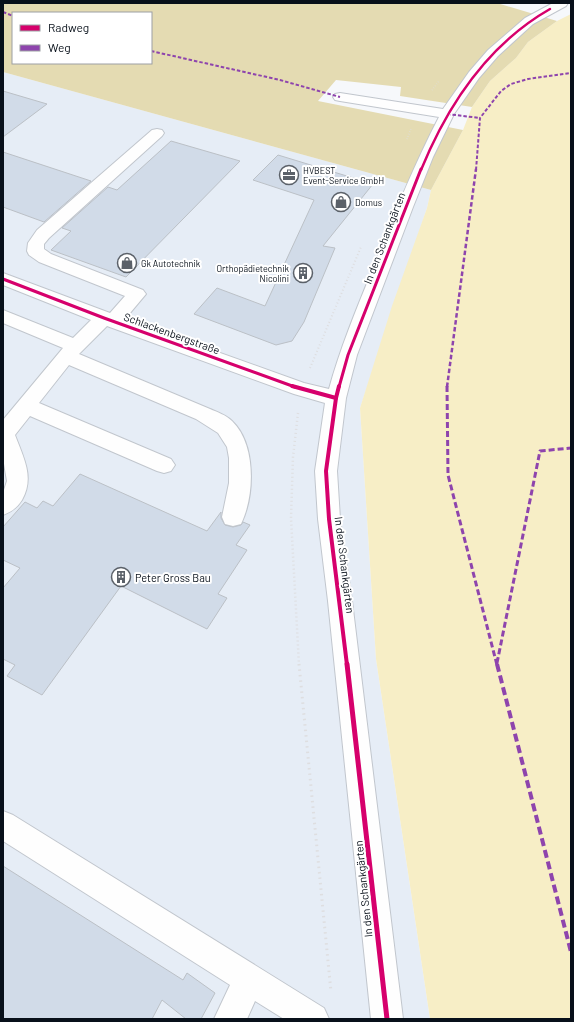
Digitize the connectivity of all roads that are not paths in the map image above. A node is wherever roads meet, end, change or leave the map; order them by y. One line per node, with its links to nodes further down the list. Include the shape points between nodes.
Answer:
1 (549, 5): 3 (street, In den Schankgärten, via 493,53)
2 (340, 98): 3 (street)
3 (447, 114): 9 (street, In den Schankgärten, via 405,206 348,355)
4 (157, 133): 7 (street, via 36,243 35,251 45,258 137,294)
5 (3, 279): 7 (street, Schlackenbergstraße)
6 (3, 316): 8 (street)
7 (108, 320): 8 (street); 9 (street, Schlackenbergstraße, via 301,389)
8 (71, 351): 10 (street); 14 (street, via 203,414 226,428 234,439 239,453 240,488)
9 (336, 398): 19 (street, In den Schankgärten, via 326,471 329,518)
10 (26, 406): 11 (street); 12 (street)
11 (3, 434): 13 (street, via 17,470 18,481 18,491 11,501)
12 (164, 465)
13 (3, 506)
14 (233, 517)
15 (3, 825): 16 (street)
16 (249, 979): 17 (street); 18 (street)
17 (230, 1019)
18 (313, 1019)
19 (387, 1019)

